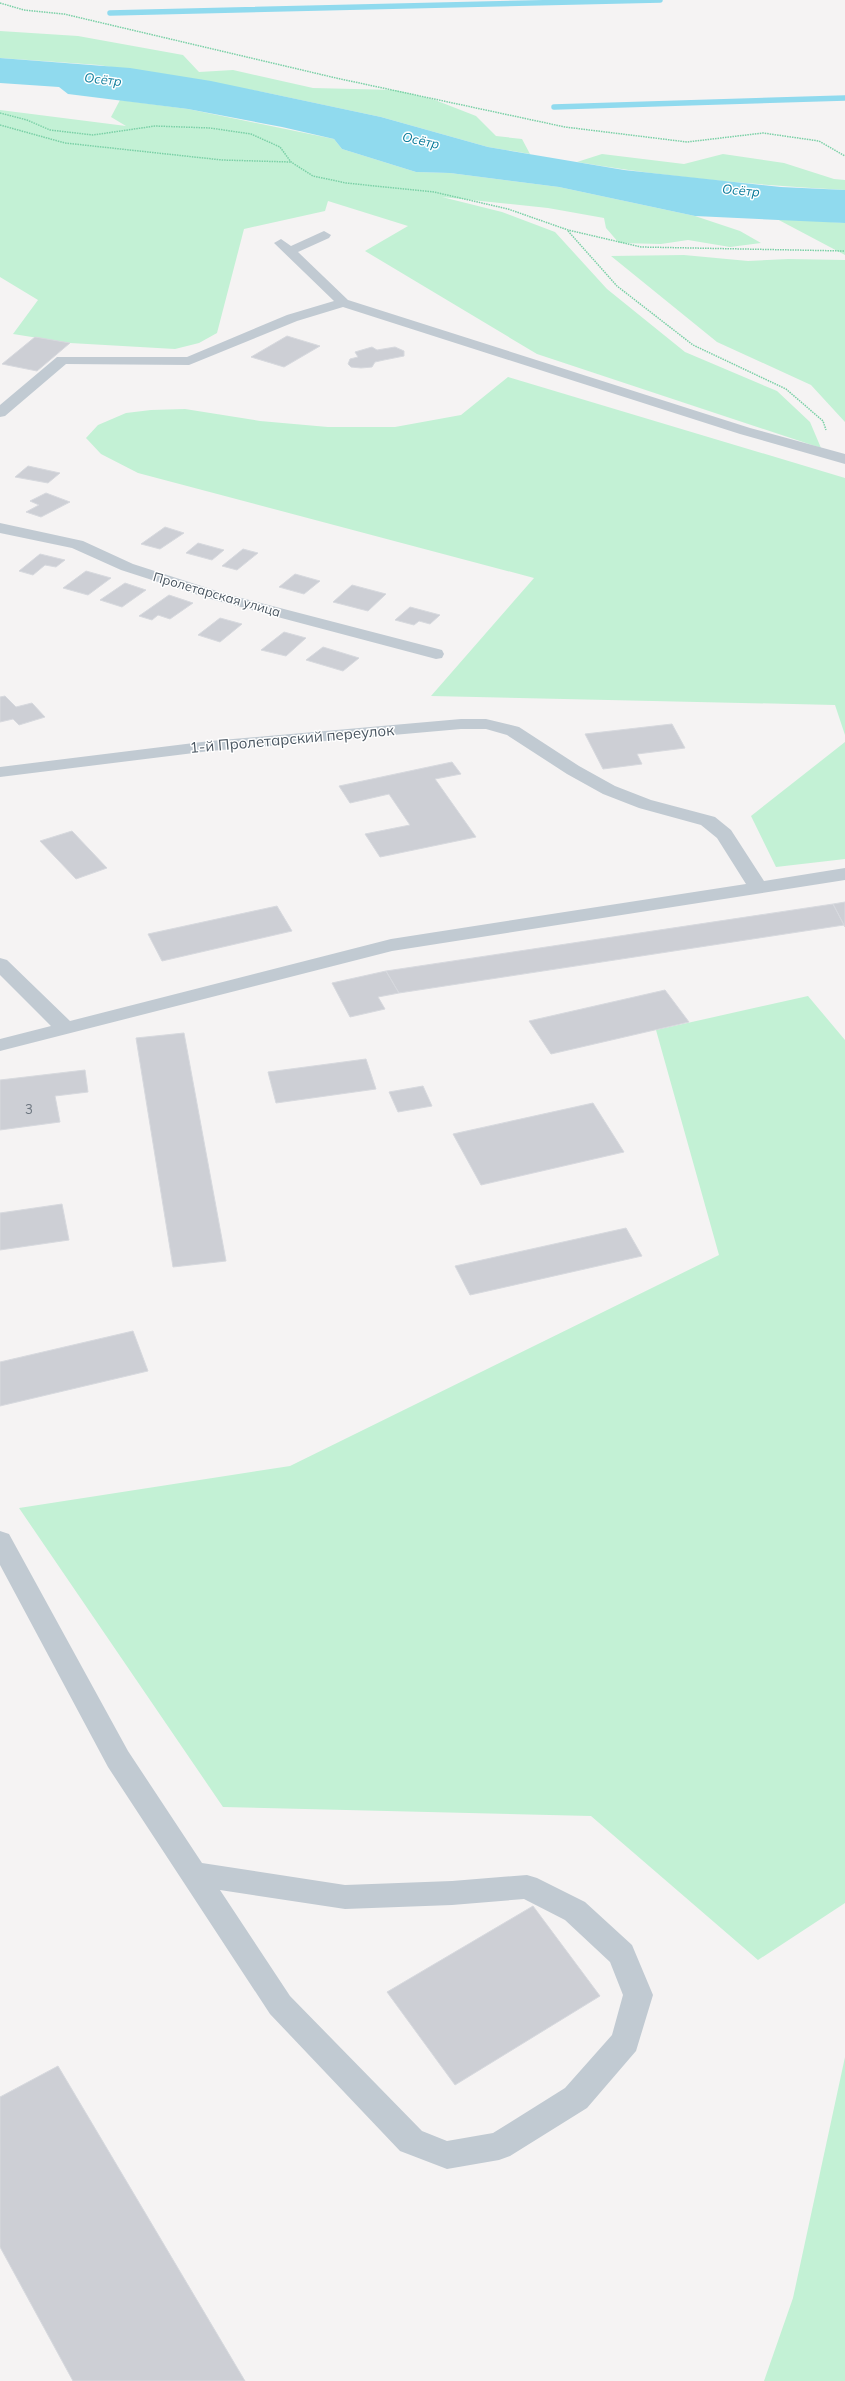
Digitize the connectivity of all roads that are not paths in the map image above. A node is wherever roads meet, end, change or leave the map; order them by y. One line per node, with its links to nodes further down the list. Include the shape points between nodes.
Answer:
1 (324, 235): 2 (street, via 285,248)
2 (343, 303): 3 (street, via 292,318 189,361 62,360); 4 (street)
3 (1, 411)
4 (841, 458)
5 (0, 528): 6 (street, Пролетарская улица, via 77,544 127,567 220,597)
6 (436, 654)
7 (0, 772): 9 (street, 1-й Пролетарский переулок, via 210,746 486,724 513,731 573,770 610,790 645,804 708,821 724,834)
8 (845, 874): 9 (street)
9 (758, 887): 11 (street, via 391,945)
10 (0, 964): 11 (street)
11 (66, 1029): 12 (street)
12 (0, 1045)
13 (0, 1541): 14 (street, via 118,1760)
14 (194, 1874): 14 (street, via 345,1897 527,1887 575,1911 622,1954 638,1995 625,2042 576,2098 499,2146 447,2155 418,2144 411,2141 280,2005)

